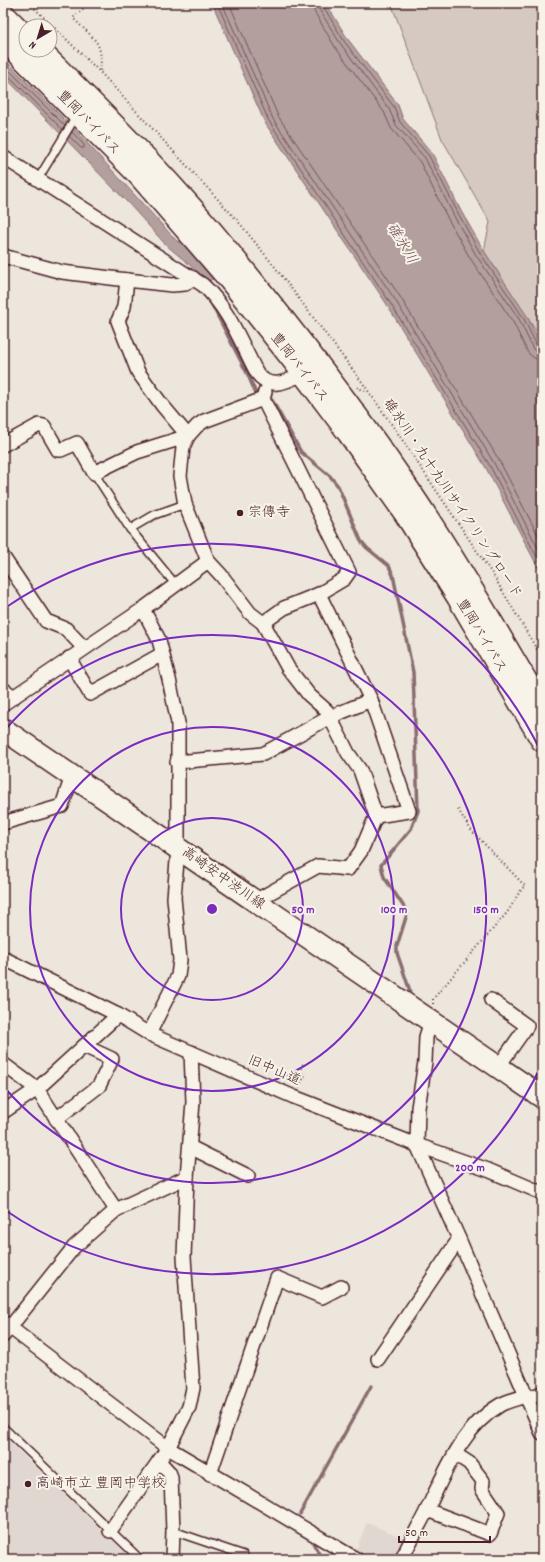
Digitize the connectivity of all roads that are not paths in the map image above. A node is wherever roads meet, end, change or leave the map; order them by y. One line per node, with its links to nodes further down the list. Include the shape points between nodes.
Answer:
1 (3, 14): 2 (highway)
2 (18, 29)
3 (3, 38): 5 (highway, 豊岡バイパス)
4 (47, 58): 11 (highway, 豊岡バイパス, via 180,195 247,274)
5 (76, 119): 7 (lane); 11 (highway, 豊岡バイパス, via 139,175 230,280)
6 (3, 157): 7 (street)
7 (38, 179): 9 (street)
8 (3, 256): 10 (street, via 62,272)
9 (193, 278): 10 (street, via 185,284 172,285); 12 (street, via 215,296 233,325 257,374)
10 (127, 280): 14 (street, via 124,307 118,321 138,372)
11 (319, 370): 12 (street, via 280,384); 32 (highway, 豊岡バイパス, via 372,437 416,501); 35 (highway, 豊岡バイパス, via 348,432 405,513 458,597)
12 (268, 382): 13 (street)
13 (263, 400): 14 (street, via 204,421); 22 (street, via 350,572 344,579)
14 (188, 436): 16 (street, via 137,452); 17 (street, via 183,447 180,476)
15 (3, 445): 16 (street, via 39,425 44,426 58,450 77,443)
16 (94, 473): 18 (lane)
17 (185, 504): 18 (lane, via 154,515); 20 (street)
18 (130, 529): 21 (lane)
19 (3, 557): 25 (street, via 46,621 66,629)
20 (208, 561): 21 (street); 24 (street, via 250,613)
21 (176, 585): 23 (street)
22 (319, 594): 24 (street, via 284,608); 30 (street)
23 (143, 609): 25 (street); 26 (street, via 159,640)
24 (263, 623): 33 (street, via 288,668)
25 (84, 648): 27 (street)
26 (162, 654): 27 (street, via 90,694); 36 (street, via 170,679 178,723)
27 (69, 658): 29 (street)
28 (3, 689): 29 (street)
29 (14, 697): 31 (street)
30 (371, 700): 33 (street); 38 (street, via 409,811)
31 (3, 704)
32 (542, 708)
33 (330, 717): 36 (street, via 263,754); 38 (street, via 348,753 360,770)
34 (3, 729): 37 (main road, 高崎安中渋川線)
35 (542, 740)
36 (177, 762): 40 (street)
37 (72, 776): 39 (street, via 62,806); 40 (main road, 高崎安中渋川線)
38 (376, 816): 41 (street, via 361,851 348,869 318,866)
39 (3, 823)
40 (178, 848): 41 (main road, 高崎安中渋川線); 46 (street, via 174,898 180,960 178,976)
41 (255, 901): 45 (main road, 高崎安中渋川線)
42 (3, 958): 44 (street, 旧中山道)
43 (491, 1000): 50 (street, via 527,1026)
44 (118, 1016): 46 (street, 旧中山道); 47 (street)
45 (431, 1021): 50 (main road, 高崎安中渋川線); 55 (street, via 426,1037 418,1108)
46 (149, 1034): 48 (street, 旧中山道)
47 (84, 1046): 51 (street); 54 (street, via 112,1059 99,1086)
48 (191, 1052): 55 (street, 旧中山道, via 294,1097); 56 (street, via 194,1102)
49 (3, 1064): 51 (street)
50 (498, 1067): 52 (main road, 高崎安中渋川線)
51 (37, 1089): 53 (street); 54 (street)
52 (542, 1097)
53 (3, 1112)
54 (56, 1119): 60 (street)
55 (417, 1145): 59 (street, 旧中山道, via 488,1170); 61 (street)
56 (190, 1147): 57 (street); 58 (street)
57 (248, 1176)
58 (187, 1177): 60 (street); 69 (street, via 184,1256 193,1388 189,1407)
59 (542, 1193)
60 (116, 1210): 63 (street, via 74,1248)
61 (459, 1239): 64 (street); 66 (street)
62 (341, 1287): 72 (street, via 322,1297 277,1278)
63 (5, 1328): 69 (street)
64 (378, 1359)
65 (542, 1394): 66 (street)
66 (526, 1397): 68 (street); 70 (street, via 500,1405 485,1416 466,1436)
67 (3, 1427): 74 (lane)
68 (542, 1433)
69 (168, 1448): 71 (street); 72 (street)
70 (455, 1454): 73 (street, via 445,1469); 73 (street, via 469,1462 483,1481 482,1489 498,1513 490,1534)
71 (159, 1461): 74 (street); 75 (street, via 171,1477)
72 (210, 1474): 79 (street)
73 (427, 1510): 80 (street)
74 (110, 1531): 77 (lane)
75 (173, 1531): 76 (lane); 78 (street)
76 (244, 1555)
77 (140, 1559)
78 (172, 1559)
79 (356, 1559)
80 (402, 1559)

